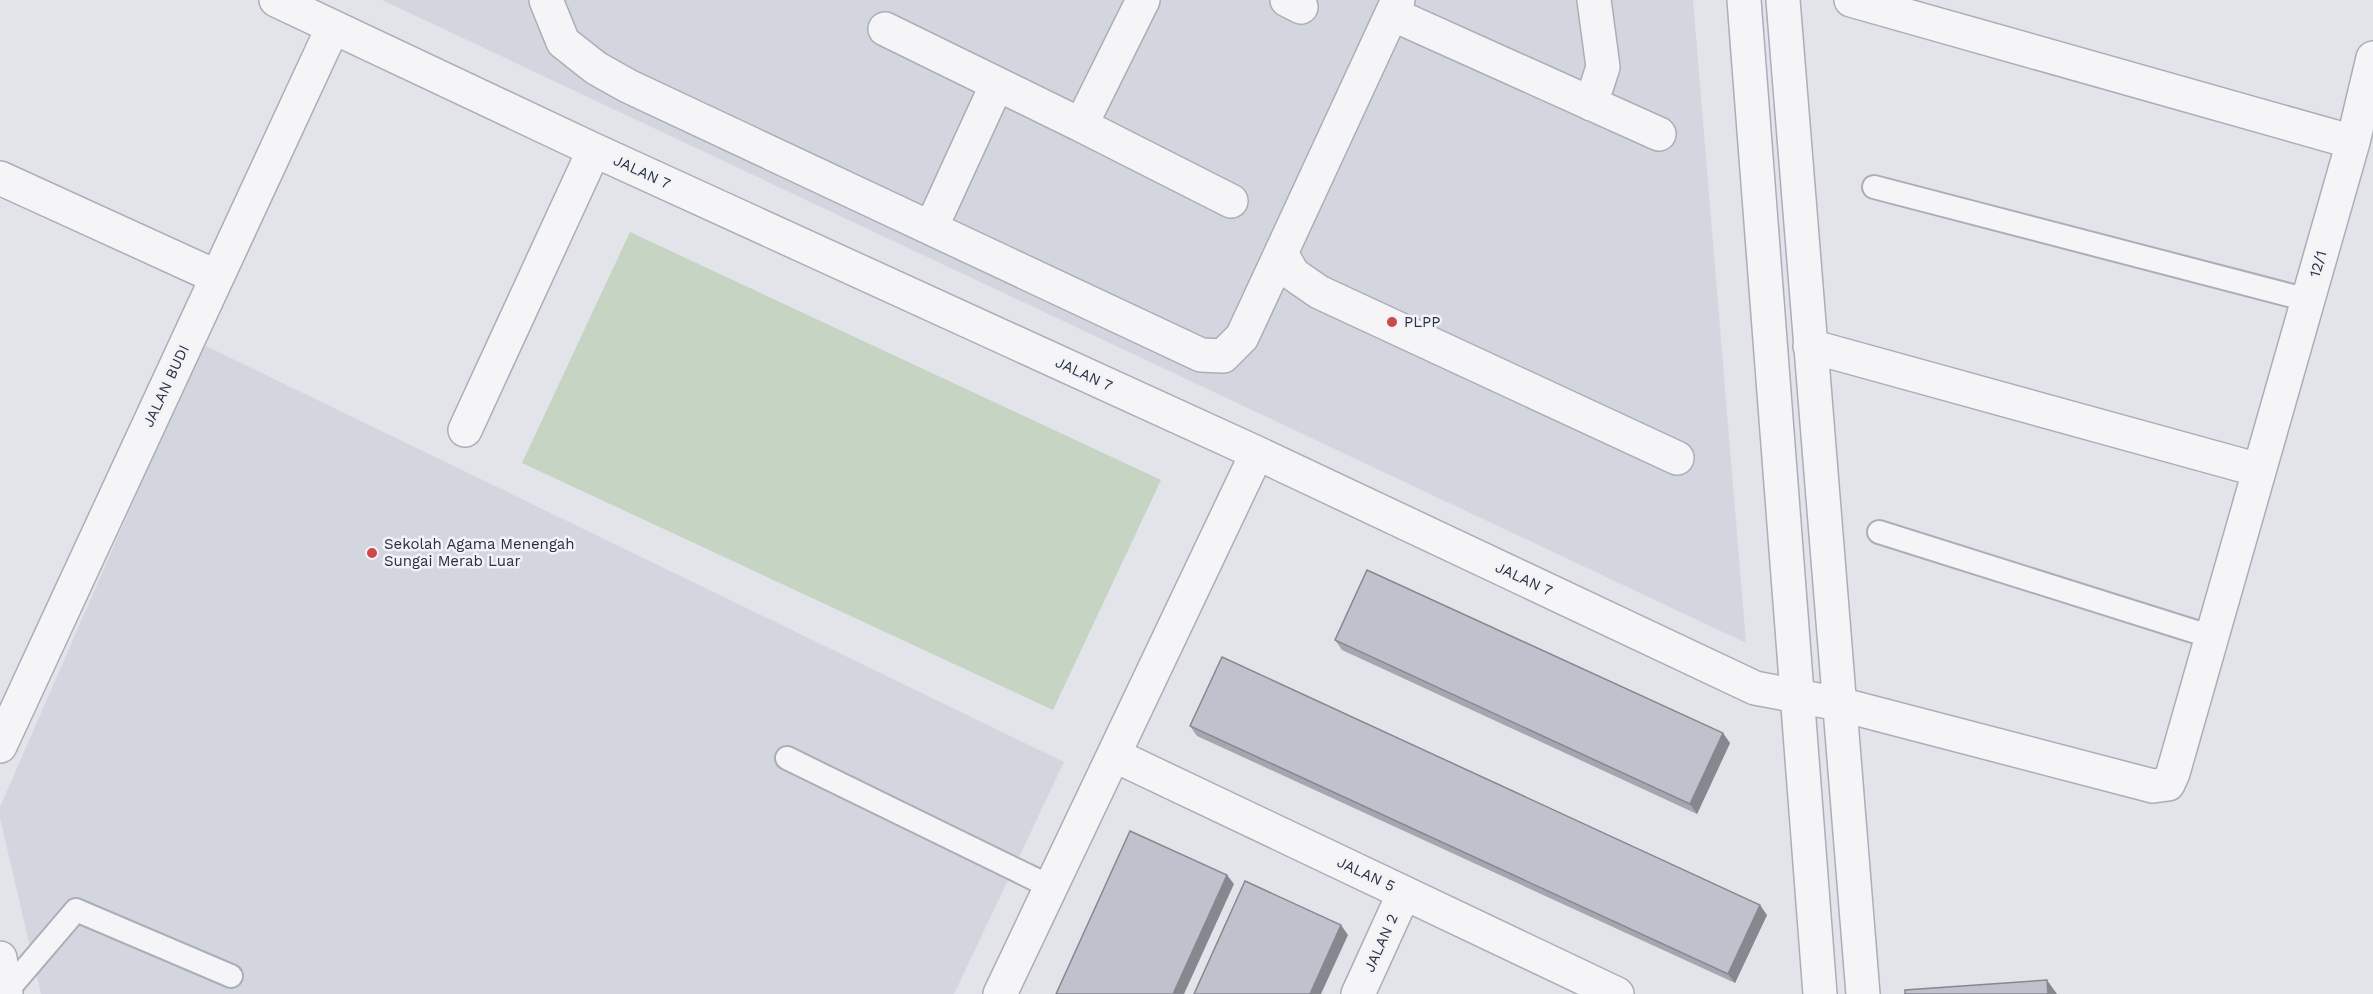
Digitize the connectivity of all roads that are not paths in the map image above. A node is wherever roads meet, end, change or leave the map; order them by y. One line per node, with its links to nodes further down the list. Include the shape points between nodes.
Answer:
1 (276, 0): 9 (street, JALAN 7)
2 (546, 0): 21 (street, via 563,42 596,68)
3 (1143, 0): 14 (street)
4 (1594, 0): 13 (street, via 1603,67)
5 (1744, 0): 32 (street)
6 (1783, 0): 25 (street)
7 (1851, 0): 16 (street)
8 (1395, 7): 13 (street); 22 (street)
9 (333, 27): 17 (street, JALAN 7); 23 (street, JALAN BUDI)
10 (885, 28): 12 (street)
11 (2373, 58): 16 (street, 12/1)
12 (997, 84): 14 (street); 21 (street)
13 (1591, 104): 15 (street)
14 (1081, 125): 20 (street)
15 (1659, 134)
16 (2353, 142): 24 (street, 12/1)
17 (594, 150): 26 (street); 27 (street, JALAN 7)
18 (0, 178): 23 (street)
19 (1874, 187): 24 (lane)
20 (1231, 201)
21 (931, 228): 22 (street, via 1201,355 1223,356 1242,337)
22 (1281, 253): 28 (street, via 1293,274 1319,292)
23 (217, 277): 34 (street, JALAN BUDI)
24 (2308, 300): 29 (street, 12/1)
25 (1810, 346): 29 (street); 33 (street)
26 (465, 430)
27 (1257, 453): 32 (street, JALAN 7, via 1755,688); 35 (street)
28 (1677, 458)
29 (2259, 470): 31 (street, 12/1)
30 (1879, 532): 31 (lane)
31 (2212, 637): 33 (street, JALAN 7, via 2168,784 2153,786)
32 (1796, 697): 33 (street, JALAN 7); 45 (street)
33 (1839, 704): 46 (street)
34 (0, 746)
35 (1114, 755): 37 (street); 38 (street, JALAN 5)
36 (788, 758): 37 (lane)
37 (1051, 887): 42 (street)
38 (1404, 893): 43 (street, JALAN 2); 44 (street, JALAN 5)
39 (0, 958): 41 (street)
40 (231, 976): 41 (lane, via 76,910)
41 (6, 993)
42 (1000, 994)
43 (1359, 994)
44 (1617, 994)
45 (1820, 994)
46 (1863, 994)

